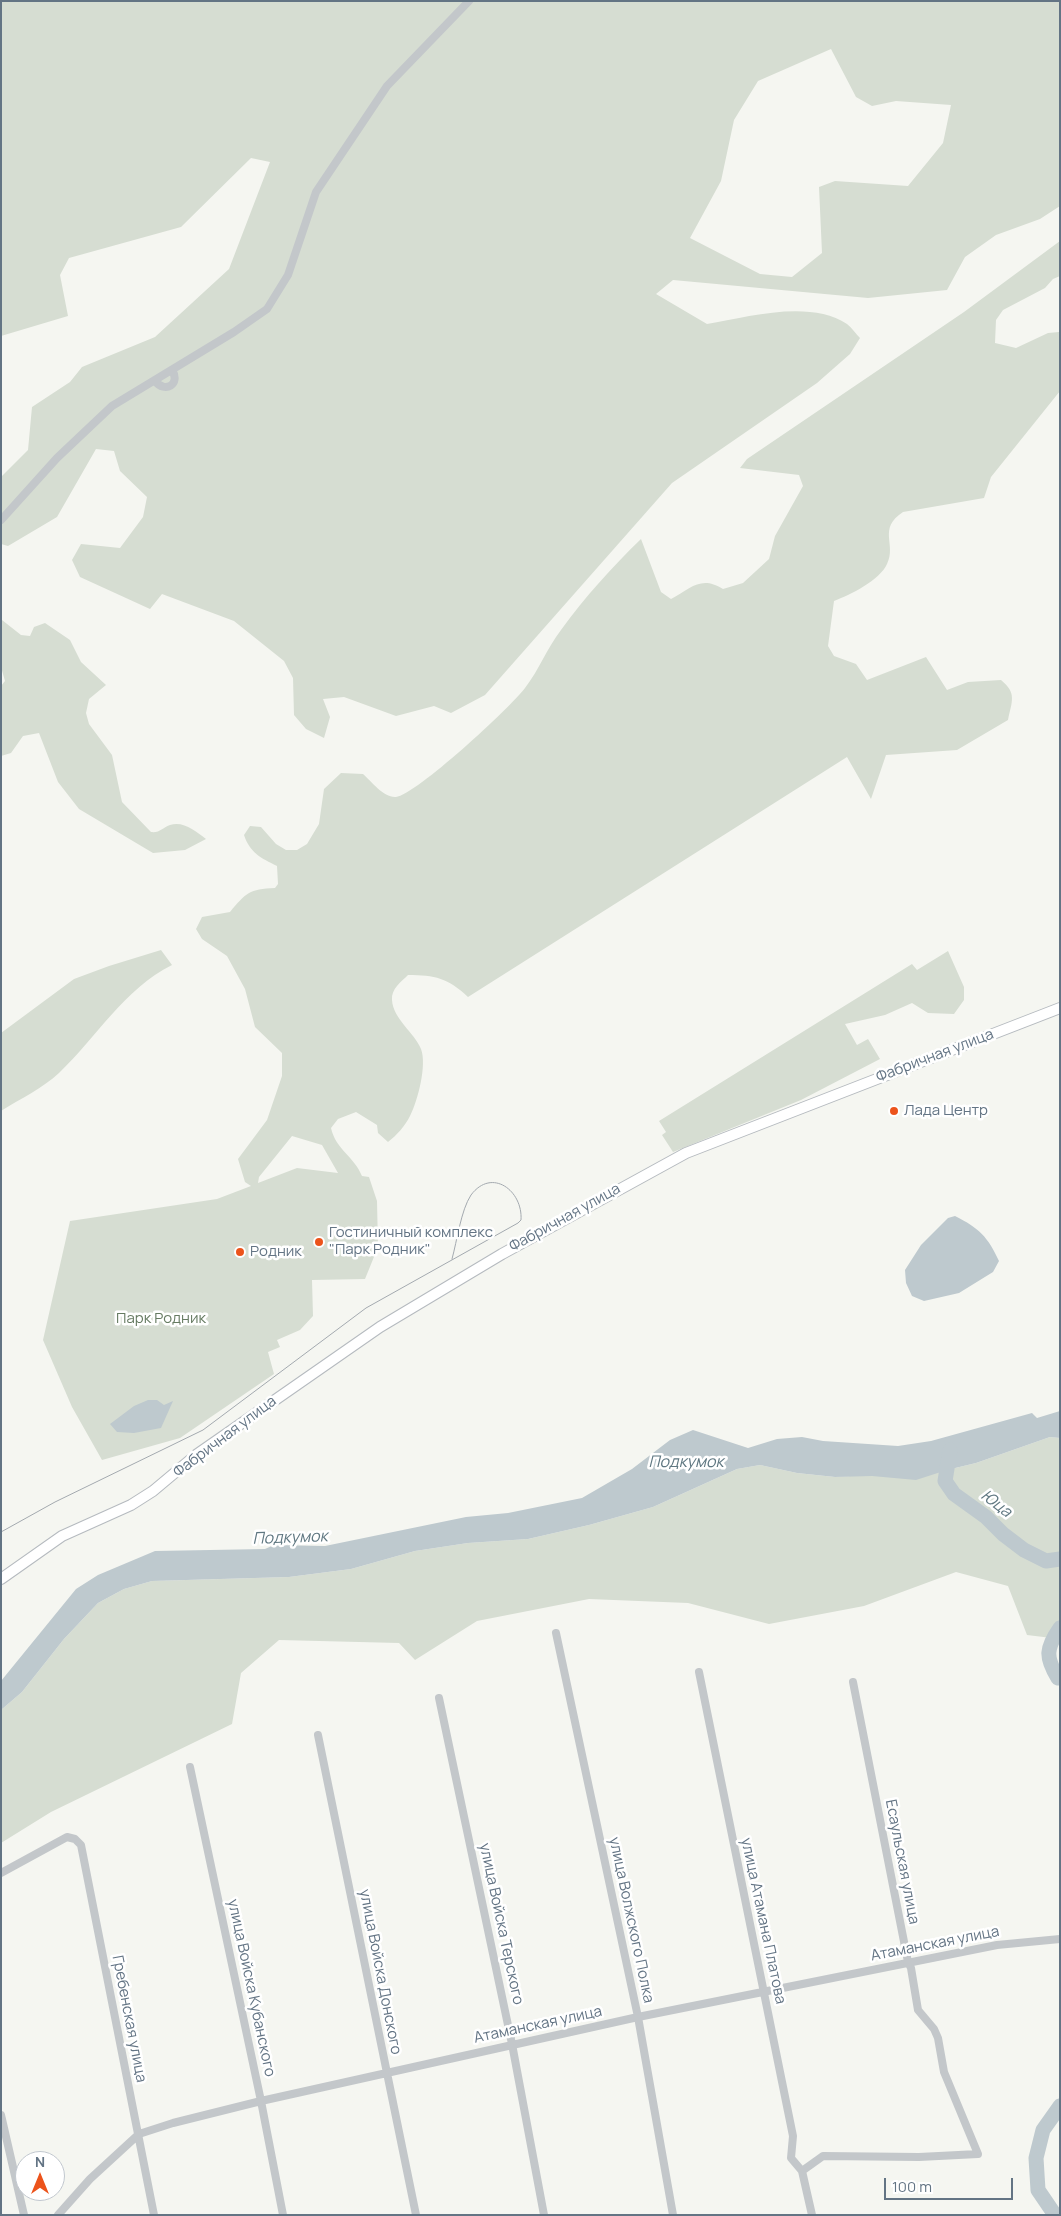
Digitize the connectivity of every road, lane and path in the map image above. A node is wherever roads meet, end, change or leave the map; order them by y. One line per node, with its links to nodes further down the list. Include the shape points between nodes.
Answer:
1 (469, 1): 2 (street, via 387,86 316,192 288,275 267,309)
2 (172, 370): 3 (street); 3 (street, via 176,375 171,386 165,388)
3 (155, 382): 4 (street, via 121,400 96,419)
4 (1, 520)
5 (1060, 1008): 6 (main road, Фабричная улица, via 686,1153 644,1175 380,1327 204,1449 153,1491 131,1505 62,1536)
6 (1, 1579)
7 (556, 1633): 17 (street, улица Волжского Полка)
8 (699, 1672): 16 (street, улица Атамана Платова)
9 (853, 1682): 15 (street, Есаульская улица)
10 (439, 1698): 18 (street, улица Войска Терского)
11 (318, 1736): 19 (street, улица Войска Донского)
12 (190, 1767): 20 (street, улица Войска Кубанского)
13 (1, 1873): 22 (street, Гребенская улица, via 67,1837 75,1839 81,1846)
14 (1060, 1938): 15 (street, Атаманская улица, via 997,1945)
15 (908, 1962): 16 (street, Атаманская улица); 23 (street, Есаульская улица, via 918,2010 938,2038 944,2072 978,2154 918,2158 823,2156)
16 (764, 1992): 17 (street, Атаманская улица); 23 (street, улица Атамана Платова, via 793,2136 791,2158)
17 (638, 2017): 18 (street, Атаманская улица); 30 (street, улица Волжского Полка)
18 (512, 2044): 19 (street, Атаманская улица); 29 (street, улица Войска Терского)
19 (387, 2072): 20 (street, Атаманская улица); 28 (street, улица Войска Донского)
20 (261, 2101): 22 (street, Атаманская улица); 27 (street, улица Войска Кубанского)
21 (1, 2115): 24 (street)
22 (138, 2134): 25 (street, Атаманская улица, via 90,2179); 26 (street, Гребенская улица)
23 (802, 2171): 31 (street, улица Атамана Платова)
24 (24, 2215)
25 (58, 2215)
26 (154, 2215)
27 (283, 2215)
28 (416, 2215)
29 (544, 2215)
30 (674, 2215)
31 (812, 2215)

